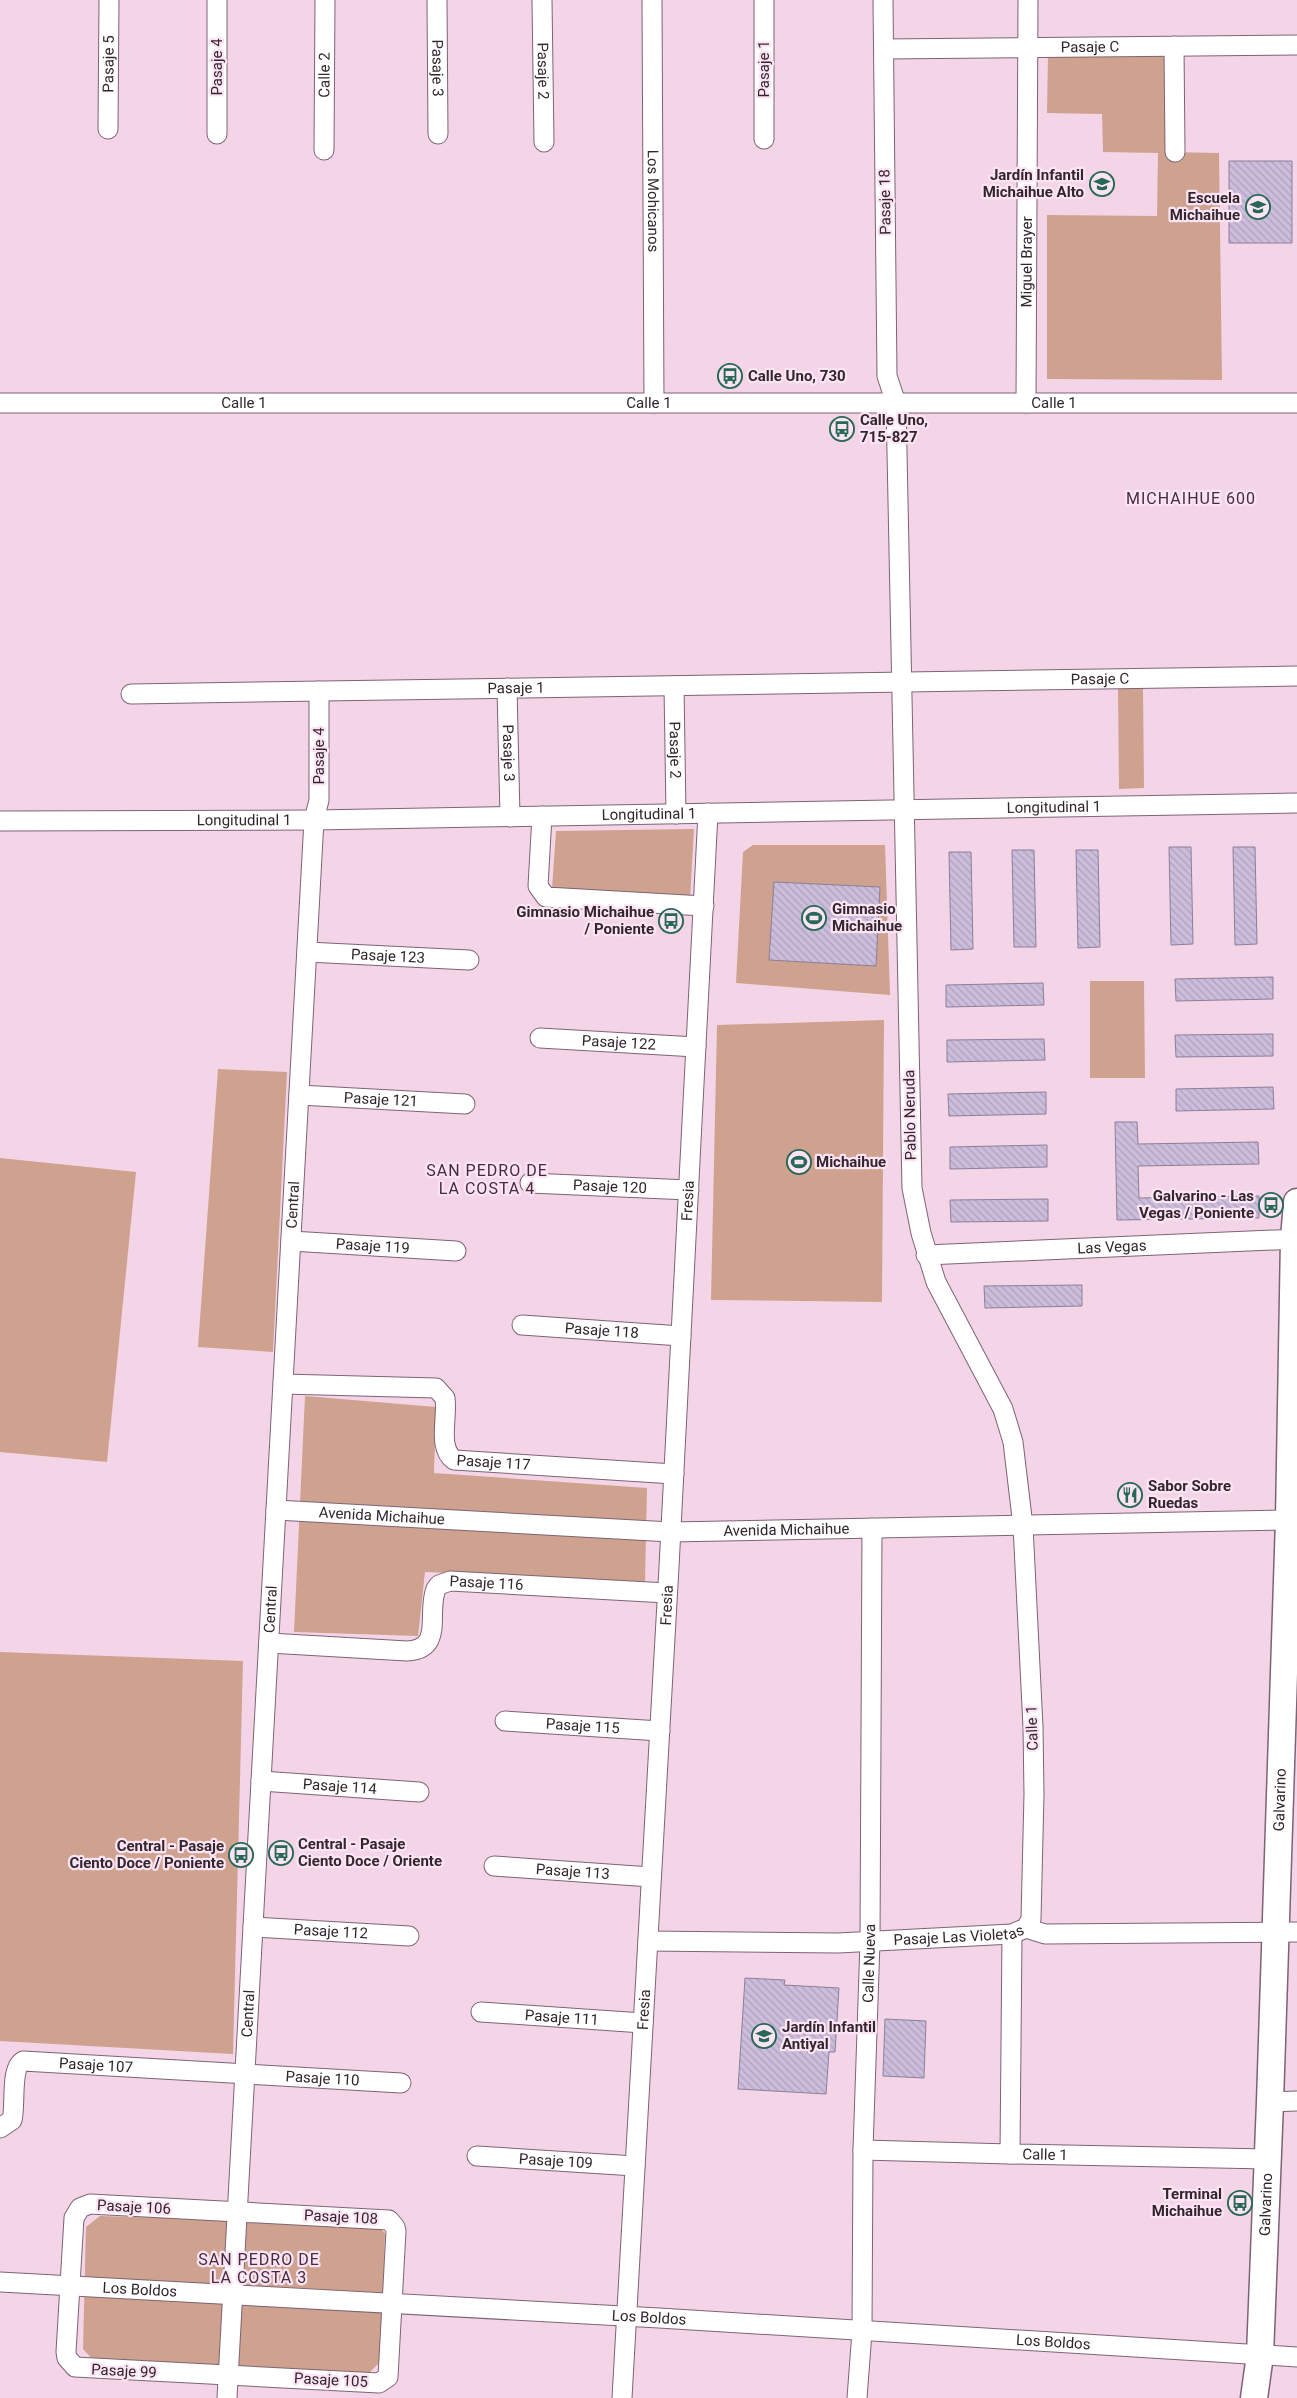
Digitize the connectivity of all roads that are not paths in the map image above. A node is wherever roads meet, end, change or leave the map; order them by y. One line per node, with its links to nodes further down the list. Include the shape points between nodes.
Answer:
1 (109, 0): 14 (street, Pasaje 5)
2 (217, 0): 15 (street, Pasaje 4)
3 (325, 0): 19 (street, Calle 2)
4 (437, 0): 16 (street, Pasaje 3)
5 (542, 0): 18 (street, Pasaje 2)
6 (652, 0): 22 (street, Los Mohicanos)
7 (764, 0): 17 (street, Pasaje 1)
8 (883, 0): 13 (street, Pasaje 18)
9 (1028, 0): 12 (street, Miguel Brayer)
10 (1297, 45): 11 (street, Pasaje C)
11 (1174, 46): 12 (street, Pasaje C); 20 (street)
12 (1028, 48): 13 (street, Pasaje C); 24 (street, Miguel Brayer)
13 (884, 49): 23 (street, Pasaje 18, via 887,376)
14 (108, 129)
15 (217, 134)
16 (438, 134)
17 (764, 139)
18 (544, 142)
19 (324, 150)
20 (1174, 152)
21 (0, 403): 22 (street, Calle 1)
22 (654, 403): 23 (street, Calle 1)
23 (896, 403): 24 (street, Calle 1); 27 (street, Pasaje 18)
24 (1026, 403): 25 (street, Calle 1)
25 (1297, 403)
26 (1297, 676): 27 (street, Pasaje C)
27 (902, 682): 28 (street, Pasaje 1); 33 (street, Pablo Neruda)
28 (674, 686): 29 (street, Pasaje 1); 35 (street, Pasaje 2)
29 (507, 688): 30 (street, Pasaje 1); 37 (street, Pasaje 3)
30 (319, 691): 31 (street, Pasaje 1); 38 (street, Pasaje 4, via 319,800)
31 (131, 694)
32 (1297, 802): 33 (street, Longitudinal 1)
33 (904, 810): 34 (street, Longitudinal 1); 53 (street, Pablo Neruda, via 912,1188)
34 (708, 813): 35 (street, Longitudinal 1); 40 (street, Fresia)
35 (676, 814): 36 (street, Longitudinal 1)
36 (542, 816): 37 (street, Longitudinal 1); 40 (street, via 538,886 546,897)
37 (510, 817): 38 (street, Longitudinal 1)
38 (314, 820): 39 (street, Longitudinal 1); 41 (street, Central)
39 (0, 821)
40 (704, 906): 44 (street, Fresia)
41 (307, 952): 42 (street, Pasaje 123); 45 (street, Central)
42 (469, 960)
43 (540, 1038): 44 (street, Pasaje 122)
44 (696, 1047): 48 (street, Fresia)
45 (299, 1095): 46 (street, Pasaje 121); 51 (street, Central)
46 (465, 1104)
47 (530, 1183): 48 (street, Pasaje 120)
48 (689, 1190): 55 (street, Fresia)
49 (1297, 1202): 50 (street, Galvarino)
50 (1295, 1239): 53 (street, Las Vegas); 57 (street, Galvarino)
51 (291, 1241): 52 (street, Pasaje 119); 56 (street, Central)
52 (456, 1251)
53 (926, 1255): 61 (street, Pablo Neruda, via 948,1308 1009,1424)
54 (522, 1325): 55 (street, Pasaje 118)
55 (681, 1336): 58 (street, Fresia)
56 (283, 1384): 58 (street, Pasaje 117, via 436,1388 445,1398 445,1448 454,1460); 59 (street, Central)
57 (1294, 1429): 60 (street, Galvarino)
58 (674, 1474): 63 (street, Fresia)
59 (276, 1510): 63 (street, Avenida Michaihue); 65 (street, Central)
60 (1293, 1520): 61 (street, Avenida Michaihue); 68 (street, Galvarino)
61 (1023, 1526): 62 (street, Avenida Michaihue); 74 (street, Calle 1, via 1034,1794 1032,1914)
62 (872, 1528): 63 (street, Avenida Michaihue); 78 (street, Calle Nueva)
63 (671, 1532): 64 (street, Fresia)
64 (668, 1593): 65 (street, Pasaje 116, via 450,1581 436,1589 432,1633 430,1640 420,1649 407,1651); 67 (street, Fresia)
65 (269, 1643): 69 (street, Central)
66 (505, 1720): 67 (street, Pasaje 115)
67 (660, 1731): 72 (street, Fresia)
68 (1289, 1749): 75 (street, Galvarino)
69 (261, 1781): 70 (street, Pasaje 114); 73 (street, Central)
70 (419, 1792)
71 (494, 1866): 72 (street, Pasaje 113)
72 (652, 1877): 77 (street, Fresia)
73 (253, 1927): 76 (street, Pasaje 112); 81 (street, Central)
74 (1019, 1931): 75 (street, Pasaje Las Violetas, via 1045,1934); 78 (street, Pasaje Las Violetas); 87 (street, Calle 1)
75 (1286, 1932): 83 (street, Galvarino)
76 (409, 1936)
77 (648, 1941): 78 (street, Pasaje Las Violetas); 80 (street, Fresia)
78 (870, 1942): 86 (street, Calle Nueva)
79 (481, 2012): 80 (street, Pasaje 111)
80 (643, 2023): 90 (street, Fresia)
81 (245, 2074): 82 (street, Pasaje 110); 85 (street, Pasaje 107, via 23,2061 16,2071 12,2120); 91 (street, Central)
82 (401, 2083)
83 (1270, 2102): 84 (street); 89 (street, Galvarino)
84 (1297, 2102)
85 (0, 2128)
86 (864, 2150): 87 (street); 97 (street, Calle Nueva)
87 (1010, 2154): 89 (street, Calle 1)
88 (477, 2156): 90 (street, Pasaje 109)
89 (1268, 2159): 98 (street, Galvarino)
90 (635, 2166): 96 (street, Fresia)
91 (238, 2212): 93 (street, Pasaje 106, via 84,2206 74,2218); 94 (street, Central); 95 (street, Pasaje 108, via 389,2220 396,2231)
92 (0, 2282): 93 (street, Los Boldos)
93 (70, 2286): 94 (street, Los Boldos); 100 (street, Pasaje 99, via 66,2352 75,2367)
94 (233, 2295): 95 (street, Los Boldos); 100 (street, Central)
95 (392, 2303): 96 (street, Los Boldos); 100 (street, Pasaje 105, via 389,2373 383,2382)
96 (626, 2316): 97 (street, Los Boldos); 102 (street, Fresia)
97 (862, 2332): 98 (street, Los Boldos); 103 (street, Calle Nueva)
98 (1260, 2355): 99 (street, Los Boldos); 104 (street, Galvarino)
99 (1297, 2357)
100 (228, 2376): 101 (street, Central)
101 (227, 2398)
102 (622, 2398)
103 (857, 2398)
104 (1254, 2398)

